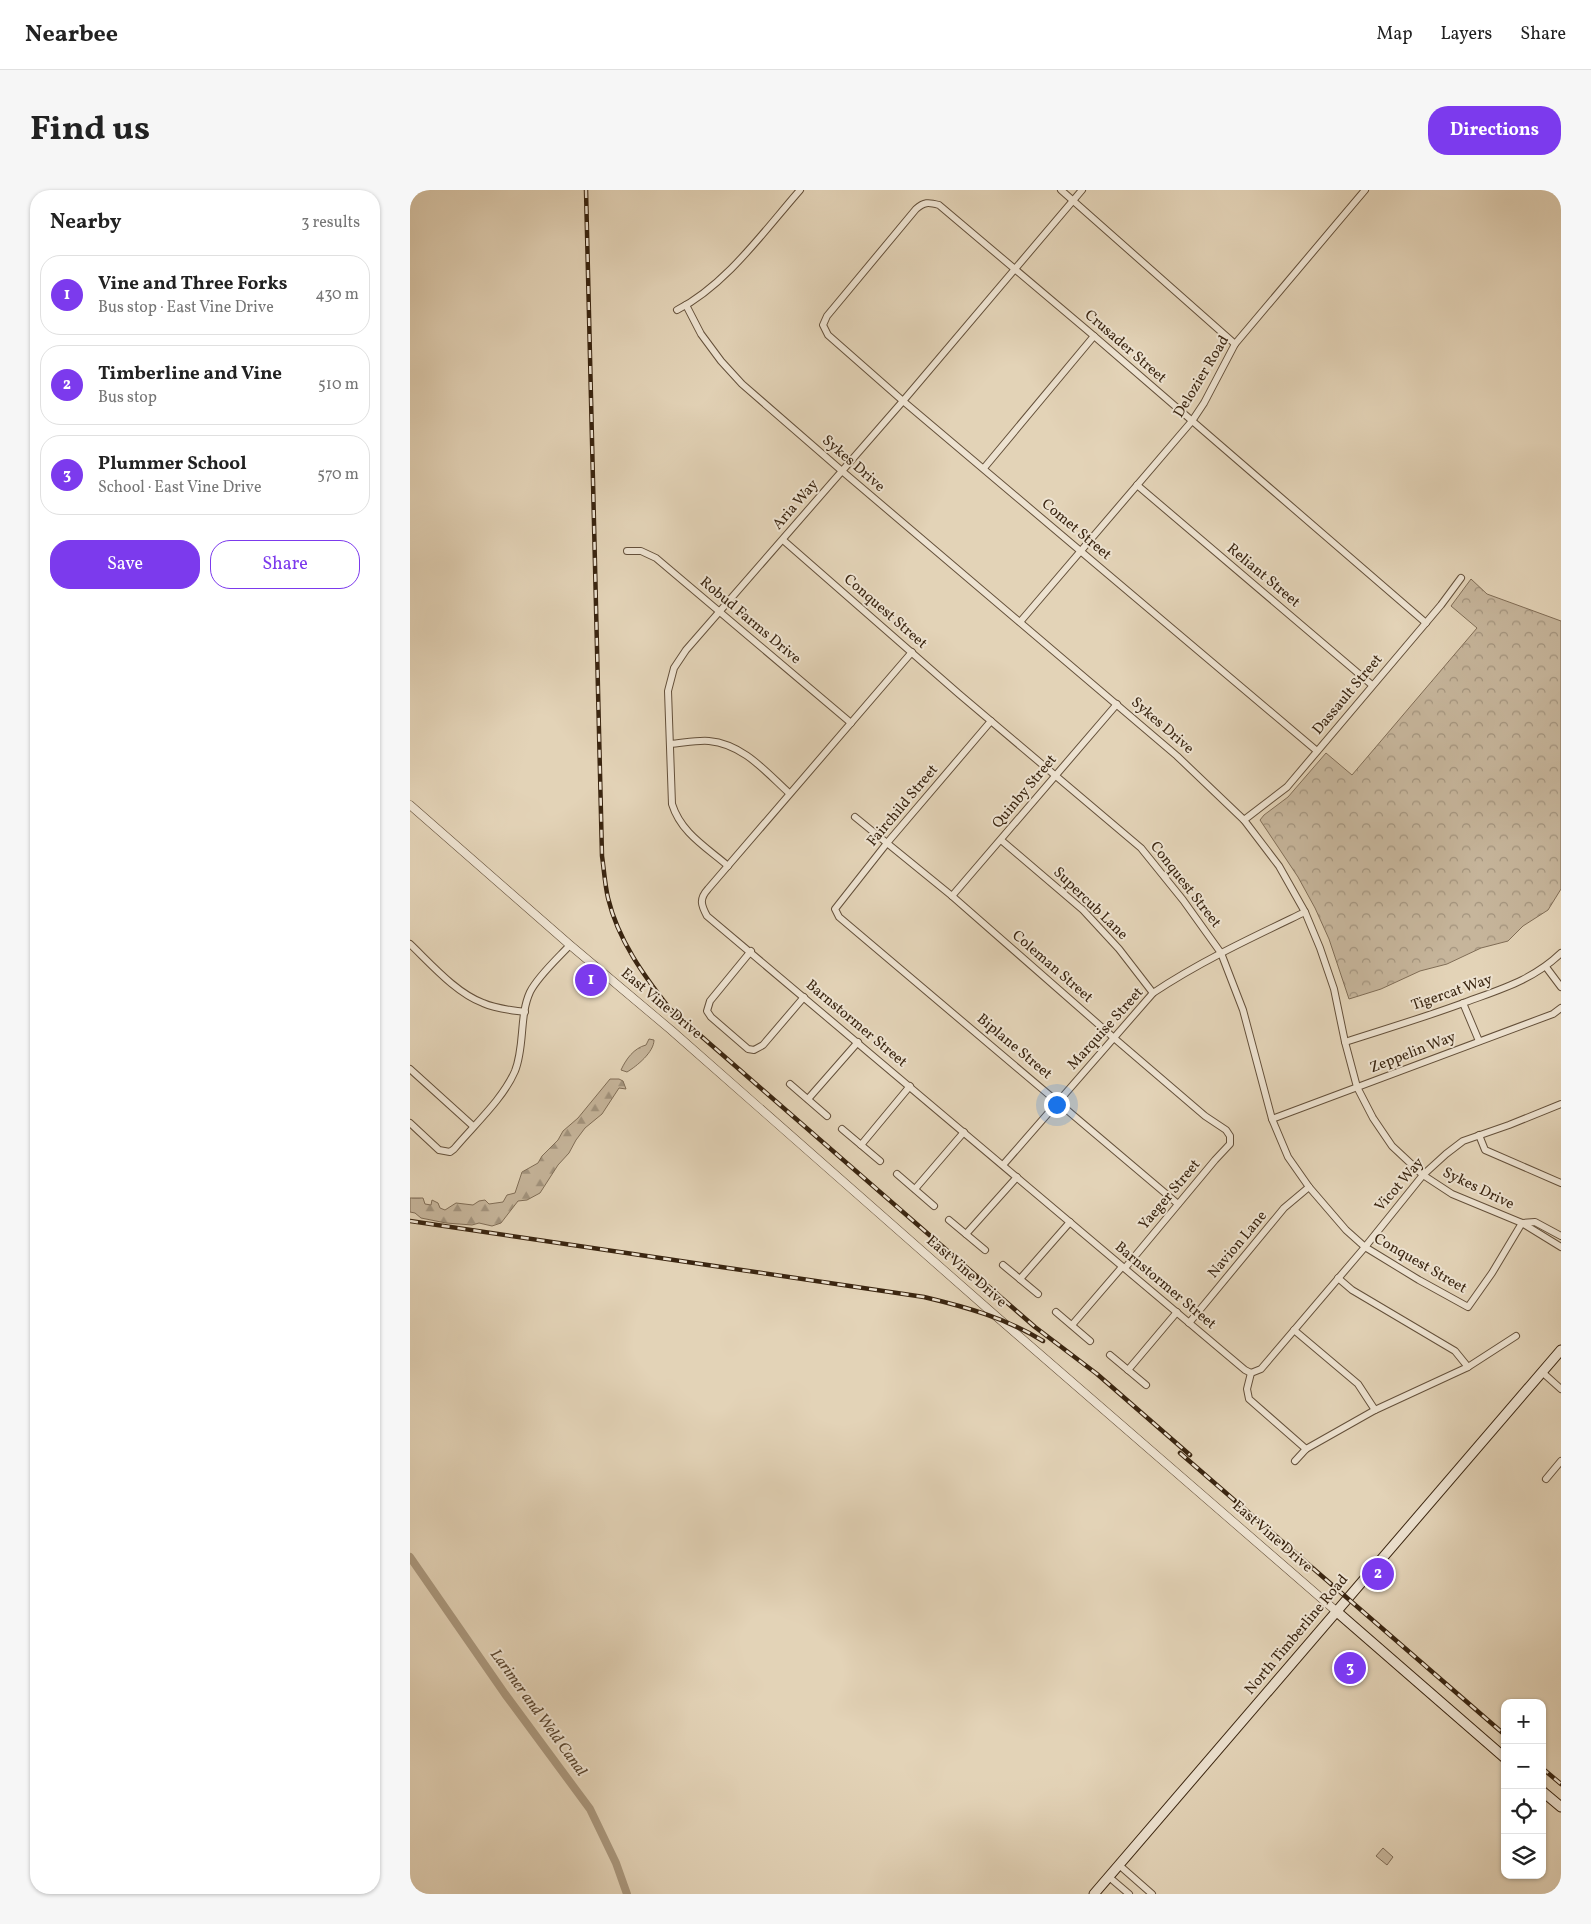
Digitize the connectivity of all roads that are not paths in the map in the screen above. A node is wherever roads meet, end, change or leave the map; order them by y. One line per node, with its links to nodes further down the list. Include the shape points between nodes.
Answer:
1 (800, 190): 7 (street, via 725,274)
2 (1061, 190): 5 (street)
3 (1082, 190): 5 (street, Aria Way)
4 (1365, 190): 11 (street, Delozier Road)
5 (1073, 200): 6 (street, Aria Way); 11 (street)
6 (1014, 269): 9 (street, Crusader Street, via 938,205 928,202 916,210 833,308); 10 (street, Crusader Street); 12 (street, Aria Way)
7 (686, 305): 8 (street); 15 (street, Sykes Drive, via 701,334 735,377)
8 (677, 310)
9 (823, 325): 12 (street, Comet Street, via 837,345)
10 (1094, 336): 13 (street, Crusader Street); 14 (street)
11 (1235, 344): 13 (street, Delozier Road)
12 (903, 401): 14 (street, Comet Street); 15 (street, Aria Way)
13 (1192, 421): 16 (street, Delozier Road); 23 (street, Crusader Street)
14 (984, 468): 19 (street, Comet Street)
15 (842, 471): 17 (street, Aria Way); 22 (street, Sykes Drive)
16 (1137, 485): 19 (street, Delozier Road); 25 (street, Reliant Street)
17 (783, 540): 21 (street, Aria Way); 24 (street, Conquest Street)
18 (627, 551): 21 (street, Robud Farms Drive, via 641,551 656,558)
19 (1081, 551): 22 (street, Delozier Road); 30 (street, Comet Street)
20 (1461, 578): 23 (street, Dassault Street)
21 (720, 612): 28 (street, Robud Farms Drive); 29 (street, Aria Way, via 674,668 668,691)
22 (1020, 622): 26 (street, Sykes Drive)
23 (1426, 622): 25 (street, Dassault Street)
24 (912, 652): 27 (street, Conquest Street); 28 (street, Barnstormer Street)
25 (1372, 685): 30 (street, Dassault Street)
26 (1117, 704): 31 (street, Quinby Street); 35 (street, Sykes Drive, via 1178,756)
27 (991, 721): 31 (street, Conquest Street); 37 (street, Fairchild Street)
28 (851, 722): 32 (street, Barnstormer Street)
29 (670, 744): 32 (street, via 709,741 731,747 748,756); 38 (street, Aria Way, via 672,804 678,819)
30 (1317, 751): 35 (street, Dassault Street, via 1287,786)
31 (1056, 776): 36 (street, Quinby Street); 45 (street, Conquest Street, via 1141,848 1184,900)
32 (789, 793): 38 (street, Barnstormer Street)
33 (410, 805): 43 (street, East Vine Drive)
34 (855, 818): 37 (street, Coleman Street)
35 (1244, 820): 41 (street, Sykes Drive, via 1278,866)
36 (1001, 840): 39 (street, Quinby Street); 49 (street, Supercub Lane, via 1083,910)
37 (887, 844): 39 (street, Coleman Street); 40 (street, Fairchild Street)
38 (728, 866): 44 (street, Barnstormer Street, via 702,896 701,903 707,916)
39 (952, 896): 54 (street, Coleman Street)
40 (835, 909): 63 (street, Biplane Street, via 839,917)
41 (1305, 912): 45 (street, Marquise Street); 57 (street, Sykes Drive, via 1334,989)
42 (410, 944): 53 (street, via 474,999 494,1007)
43 (570, 945): 53 (street, via 530,991); 117 (street, East Vine Drive)
44 (750, 951): 50 (street, Barnstormer Street); 50 (street, via 710,1002 708,1011 711,1017 754,1050 763,1045)
45 (1221, 953): 49 (street, Marquise Street); 66 (street, Conquest Street, via 1243,1010)
46 (1561, 954): 47 (street, Tigercat Way)
47 (1546, 967): 48 (street); 51 (street, Tigercat Way, via 1516,984)
48 (1561, 987)
49 (1154, 993): 54 (street, Marquise Street)
50 (804, 997): 56 (street, Barnstormer Street)
51 (1463, 1003): 55 (street); 57 (street, Tigercat Way)
52 (1561, 1008): 55 (street, Zeppelin Way)
53 (525, 1012): 68 (street, via 518,1063 500,1096)
54 (1114, 1038): 63 (street, Marquise Street); 72 (street, Coleman Street)
55 (1479, 1041): 61 (street, Zeppelin Way)
56 (858, 1042): 60 (street, Barnstormer Street); 62 (street)
57 (1345, 1042): 61 (street, Sykes Drive)
58 (410, 1069): 68 (street)
59 (790, 1084): 62 (street)
60 (910, 1086): 70 (street, Barnstormer Street); 73 (street)
61 (1357, 1087): 66 (street, Zeppelin Way); 77 (street, Sykes Drive, via 1392,1146)
62 (808, 1099): 65 (street)
63 (1058, 1101): 75 (street, Marquise Street); 82 (street, Biplane Street)
64 (1561, 1104): 71 (street, Vicot Way)
65 (827, 1116)
66 (1272, 1119): 80 (street, Conquest Street, via 1288,1157)
67 (410, 1123): 68 (street, via 434,1147 444,1152 454,1149)
68 (473, 1126)
69 (842, 1129): 73 (street)
70 (964, 1132): 75 (street, Barnstormer Street); 81 (street)
71 (1480, 1135): 77 (street, Vicot Way, via 1463,1141); 79 (street, via 1485,1150)
72 (1230, 1136): 82 (street, Yaeger Street, via 1230,1144)
73 (860, 1145): 74 (street)
74 (880, 1161)
75 (1003, 1165): 78 (street, Barnstormer Street)
76 (897, 1174): 81 (street)
77 (1423, 1175): 86 (street, Sykes Drive, via 1452,1194); 89 (street, Vicot Way)
78 (1017, 1177): 85 (street, Barnstormer Street); 87 (street)
79 (1561, 1183)
80 (1309, 1187): 89 (street, Conquest Street); 99 (street, Navion Lane, via 1284,1208)
81 (915, 1189): 83 (street)
82 (1178, 1204): 93 (street, Yaeger Street)
83 (934, 1206)
84 (950, 1220): 87 (street)
85 (1070, 1222): 93 (street, Barnstormer Street); 95 (street)
86 (1522, 1223): 88 (street, via 1535,1222); 89 (street, Conquest Street, via 1468,1307); 90 (street)
87 (966, 1234): 91 (street)
88 (1561, 1236)
89 (1365, 1247): 94 (street, Vicot Way)
90 (1561, 1247)
91 (984, 1250)
92 (1003, 1265): 95 (street)
93 (1123, 1268): 98 (street, Barnstormer Street); 100 (street, Yaeger Street)
94 (1338, 1278): 101 (street, Vicot Way); 106 (street, via 1352,1290 1455,1350)
95 (1020, 1279): 96 (street)
96 (1038, 1294)
97 (1056, 1312): 100 (street)
98 (1177, 1312): 99 (street, Barnstormer Street); 107 (street)
99 (1189, 1323): 108 (street, Barnstormer Street)
100 (1072, 1325): 103 (street)
101 (1294, 1330): 108 (street, Vicot Way, via 1261,1369); 112 (street, via 1358,1384)
102 (1516, 1336): 106 (street)
103 (1090, 1341)
104 (1561, 1350): 109 (main road, North Timberline Road)
105 (1110, 1355): 107 (street)
106 (1468, 1367): 112 (street)
107 (1128, 1370): 110 (street)
108 (1251, 1372): 113 (street, via 1247,1389 1249,1399)
109 (1542, 1372): 111 (street); 117 (main road, North Timberline Road)
110 (1146, 1385)
111 (1561, 1389)
112 (1375, 1410): 113 (street)
113 (1306, 1449): 115 (street)
114 (1561, 1461): 116 (street)
115 (1296, 1462)
116 (1546, 1479)
117 (1336, 1611): 118 (main road, East Vine Drive); 121 (main road, North Timberline Road)
118 (1501, 1755)
119 (1546, 1794): 120 (main road)
120 (1561, 1807)
121 (1119, 1865): 122 (main road, North Timberline Road); 125 (street)
122 (1109, 1877): 123 (main road, North Timberline Road); 124 (street)
123 (1094, 1894)
124 (1129, 1894)
125 (1152, 1894)

